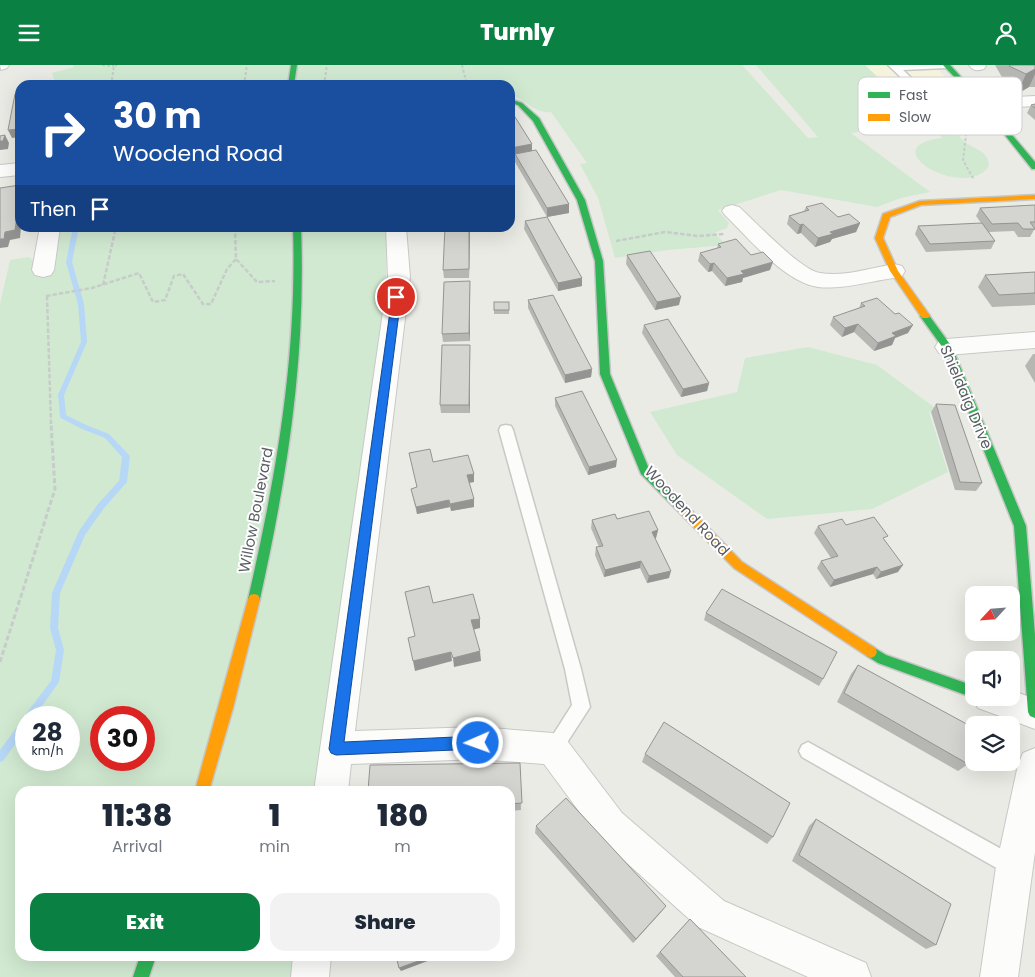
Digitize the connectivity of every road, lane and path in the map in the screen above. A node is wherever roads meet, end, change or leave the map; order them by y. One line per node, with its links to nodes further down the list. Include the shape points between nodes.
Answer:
1 (102, 65): 7 (path)
2 (247, 65): 12 (path)
3 (294, 65): 13 (street)
4 (327, 65): 14 (path)
5 (462, 65): 15 (path)
6 (946, 65): 8 (lane); 10 (street)
7 (116, 66): 11 (path)
8 (894, 67): 9 (lane)
9 (905, 77)
10 (957, 77)
11 (112, 80)
12 (245, 80)
13 (292, 80)
14 (325, 80)
15 (466, 80)
16 (1035, 101): 18 (street)
17 (515, 102): 34 (street, Woodend Road, via 536,120 582,200)
18 (1022, 102)
19 (966, 135): 25 (path, via 963,160)
20 (1009, 135): 21 (street)
21 (1035, 167)
22 (15, 170): 23 (street)
23 (0, 171)
24 (1035, 197): 25 (street, Shieldaig Drive)
25 (984, 201): 37 (street, Shieldaig Drive, via 920,203 886,216 879,238)
26 (732, 211): 27 (street)
27 (752, 229): 33 (street); 37 (street, via 794,268 816,280)
28 (49, 232): 36 (street)
29 (115, 232): 40 (path)
30 (235, 232): 35 (path)
31 (297, 232): 56 (street, Willow Boulevard, via 299,293 292,393 273,516 231,695)
32 (396, 232): 52 (street, via 399,277)
33 (729, 235): 34 (path, via 664,232)
34 (595, 245): 49 (street, Woodend Road, via 599,261 605,374 645,471 738,565 882,659)
35 (236, 259): 39 (path, via 257,282); 40 (path, via 227,269 211,304 203,305 183,274 174,276 165,300 153,302 139,273)
36 (43, 270)
37 (894, 271): 45 (street, Shieldaig Drive)
38 (275, 272): 39 (path)
39 (276, 281): 41 (path)
40 (103, 285): 42 (path)
41 (275, 290)
42 (73, 291)
43 (46, 296): 48 (path, via 55,489)
44 (1035, 340): 45 (street)
45 (947, 347): 47 (street, Shieldaig Drive)
46 (506, 430): 53 (lane, via 581,707)
47 (1028, 526): 51 (street, Shieldaig Drive)
48 (0, 662)
49 (965, 689)
50 (1015, 706): 51 (street)
51 (1035, 713)
52 (336, 749): 53 (street, via 478,743); 57 (street)
53 (553, 749): 63 (street, via 610,825 711,914)
54 (808, 751): 58 (lane)
55 (1035, 765): 58 (street)
56 (204, 786)
57 (332, 786)
58 (1014, 867): 64 (street)
59 (146, 961): 61 (street)
60 (312, 961): 62 (street)
61 (141, 977)
62 (310, 977)
63 (852, 977)
64 (999, 977)

